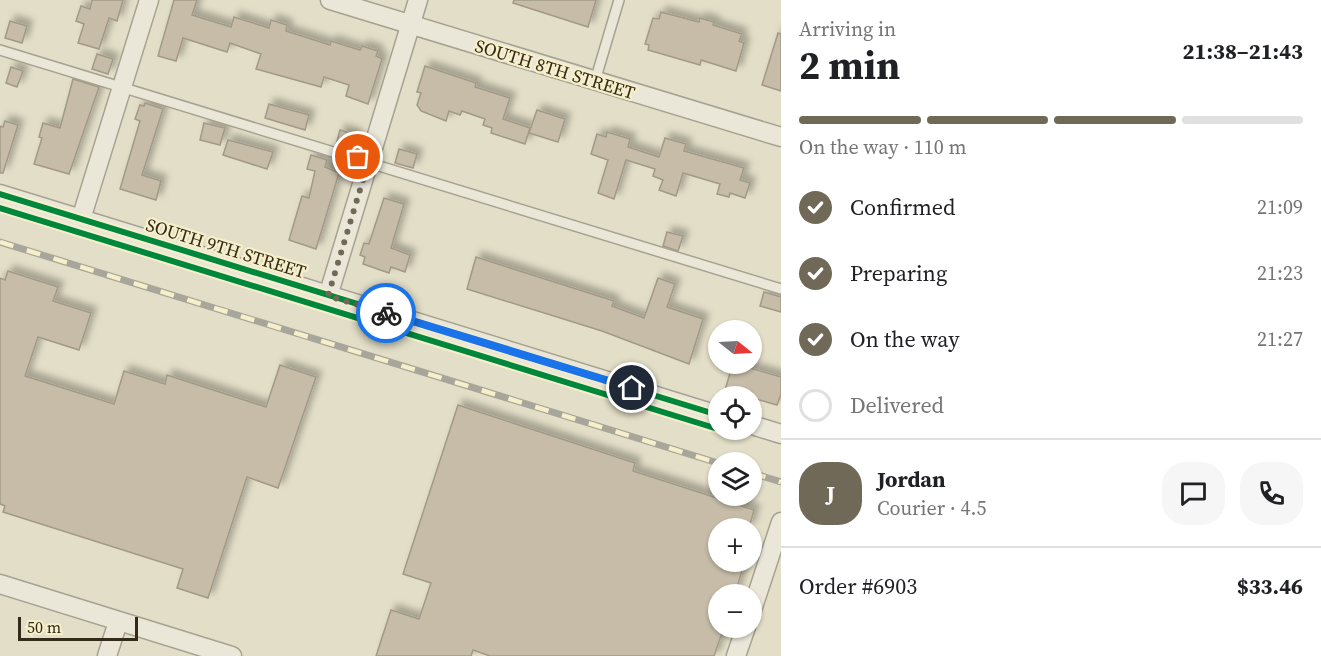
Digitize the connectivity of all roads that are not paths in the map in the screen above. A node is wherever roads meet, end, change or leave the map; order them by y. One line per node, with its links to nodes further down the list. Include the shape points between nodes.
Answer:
1 (149, 0): 8 (street)
2 (330, 0): 5 (street, SOUTH 8TH STREET)
3 (417, 0): 5 (street)
4 (619, 0): 7 (lane)
5 (410, 25): 7 (street, SOUTH 8TH STREET); 10 (street)
6 (0, 50): 8 (lane)
7 (595, 81): 9 (street, SOUTH 8TH STREET)
8 (121, 87): 10 (lane); 12 (street)
9 (781, 137)
10 (369, 160): 13 (lane); 14 (street)
11 (0, 194): 12 (street, SOUTH 9TH STREET)
12 (81, 219): 14 (street, SOUTH 9TH STREET)
13 (781, 289)
14 (328, 296): 15 (street, SOUTH 9TH STREET)
15 (708, 412)
16 (762, 428): 17 (street)
17 (781, 434)
18 (781, 522): 20 (street)
19 (0, 584): 21 (street)
20 (761, 584)
21 (118, 622): 23 (street); 24 (street)
22 (742, 638): 25 (street)
23 (107, 656)
24 (232, 656)
25 (736, 656)

